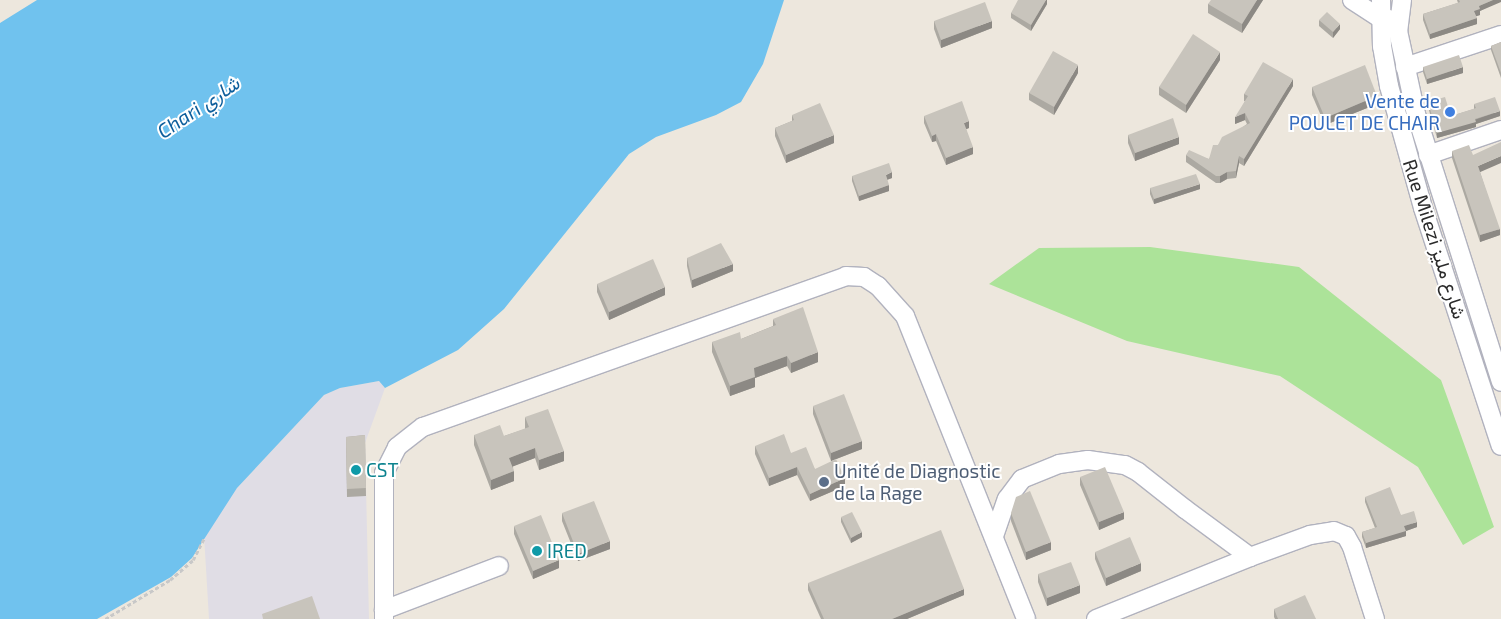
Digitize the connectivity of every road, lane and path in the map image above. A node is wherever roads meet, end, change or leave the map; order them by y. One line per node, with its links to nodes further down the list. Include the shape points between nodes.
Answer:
1 (1352, 0): 4 (street)
2 (1381, 0): 4 (street, Rue Milezi شارع مليز)
3 (1402, 0): 5 (street, Rue Milezi شارع مليز)
4 (1380, 18): 5 (street); 11 (street, Rue Milezi شارع مليز, via 1389,86 1423,208)
5 (1398, 21): 7 (street, Rue Milezi شارع مليز)
6 (1501, 35): 7 (street)
7 (1405, 67): 9 (street, Rue Milezi شارع مليز)
8 (1501, 130): 9 (street)
9 (1428, 155): 10 (street, Rue Milezi شارع مليز)
10 (1493, 334): 11 (street); 12 (street, Rue Milezi شارع مليز)
11 (1468, 343): 13 (street, Rue Milezi شارع مليز)
12 (1501, 382)
13 (1501, 446)
14 (994, 536): 16 (street, via 1007,499 1022,479 1059,464 1088,460 1126,465 1138,472); 18 (street, via 905,316 878,286 864,277 846,276 423,427 397,447 384,473); 20 (street)
15 (204, 538): 19 (path, via 192,560 170,580)
16 (1250, 556): 21 (street); 22 (street, via 1310,535 1334,531 1346,536 1360,565)
17 (498, 566): 18 (street)
18 (384, 615)
19 (105, 619)
20 (1026, 619)
21 (1096, 619)
22 (1375, 619)

